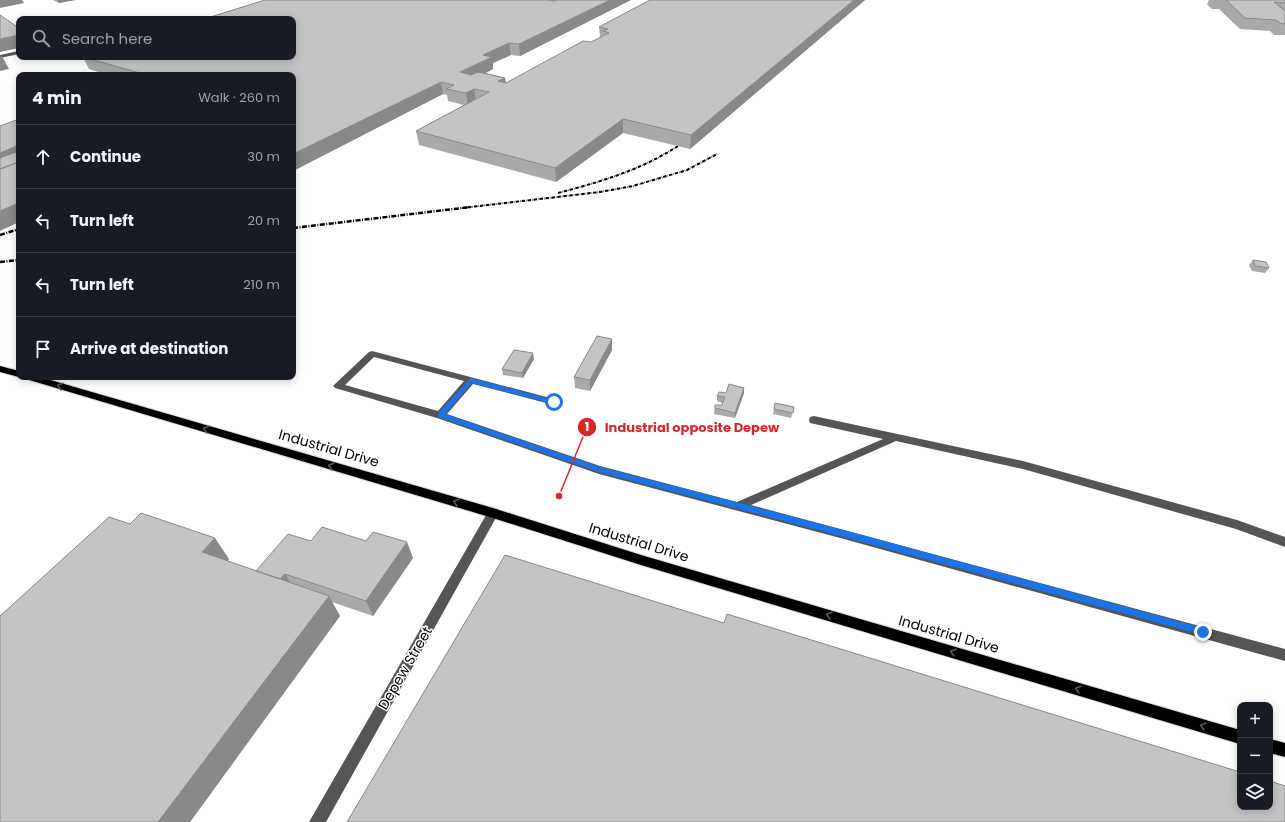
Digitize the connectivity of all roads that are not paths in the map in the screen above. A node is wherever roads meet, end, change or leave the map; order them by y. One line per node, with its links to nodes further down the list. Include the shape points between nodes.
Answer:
1 (16, 53): 2 (street)
2 (0, 57)
3 (0, 368): 4 (main road)
4 (16, 373)
5 (39, 380): 12 (main road, Industrial Drive, one-way to 5)
6 (471, 380): 7 (street); 8 (street); 8 (street, via 372,354 338,386)
7 (554, 402)
8 (440, 415): 11 (street, via 599,470)
9 (814, 420): 10 (street)
10 (897, 437): 11 (street); 13 (street, via 1023,465 1237,525)
11 (738, 506): 14 (street)
12 (493, 513): 15 (main road, Industrial Drive, one-way to 12, via 641,560); 18 (street, Depew Street)
13 (1285, 542)
14 (1285, 655)
15 (1237, 736)
16 (1273, 747): 17 (main road)
17 (1285, 750)
18 (317, 822)

